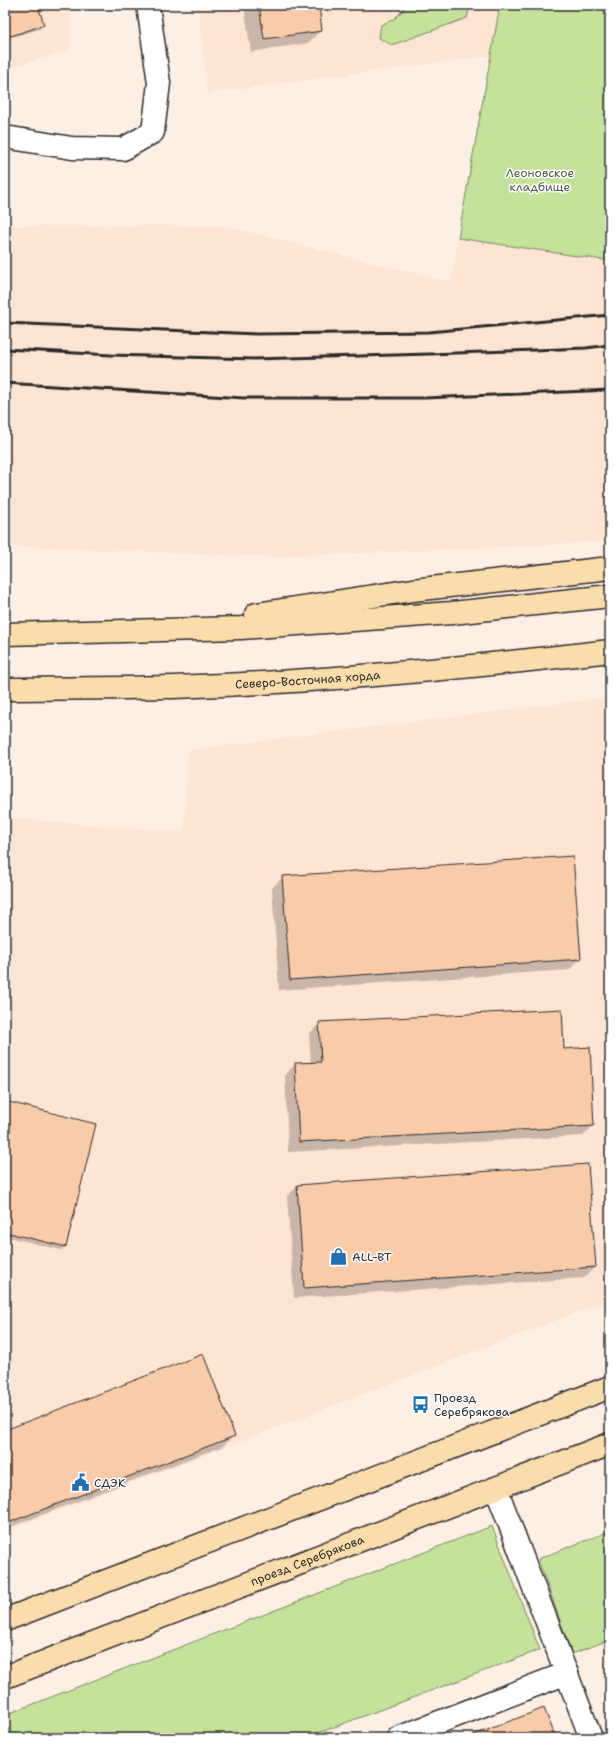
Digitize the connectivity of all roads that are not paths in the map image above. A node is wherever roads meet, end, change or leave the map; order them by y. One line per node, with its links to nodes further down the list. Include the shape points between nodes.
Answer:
1 (148, 5): 2 (street, via 159,83 153,132 123,149 72,148)
2 (5, 136)
3 (610, 568): 5 (main road, via 413,590 270,612)
4 (610, 596): 5 (main road, via 452,613 288,625)
5 (102, 633): 6 (main road)
6 (5, 634)
7 (610, 651): 8 (main road, Северо-Восточная хорда, via 458,669 307,680 197,686)
8 (5, 689)
9 (610, 1387): 12 (main road)
10 (610, 1444): 11 (main road, проезд Серебрякова)
11 (496, 1488): 13 (street); 14 (main road, проезд Серебрякова)
12 (5, 1620)
13 (567, 1674): 15 (street); 16 (street)
14 (5, 1677)
15 (398, 1738)
16 (591, 1738)

